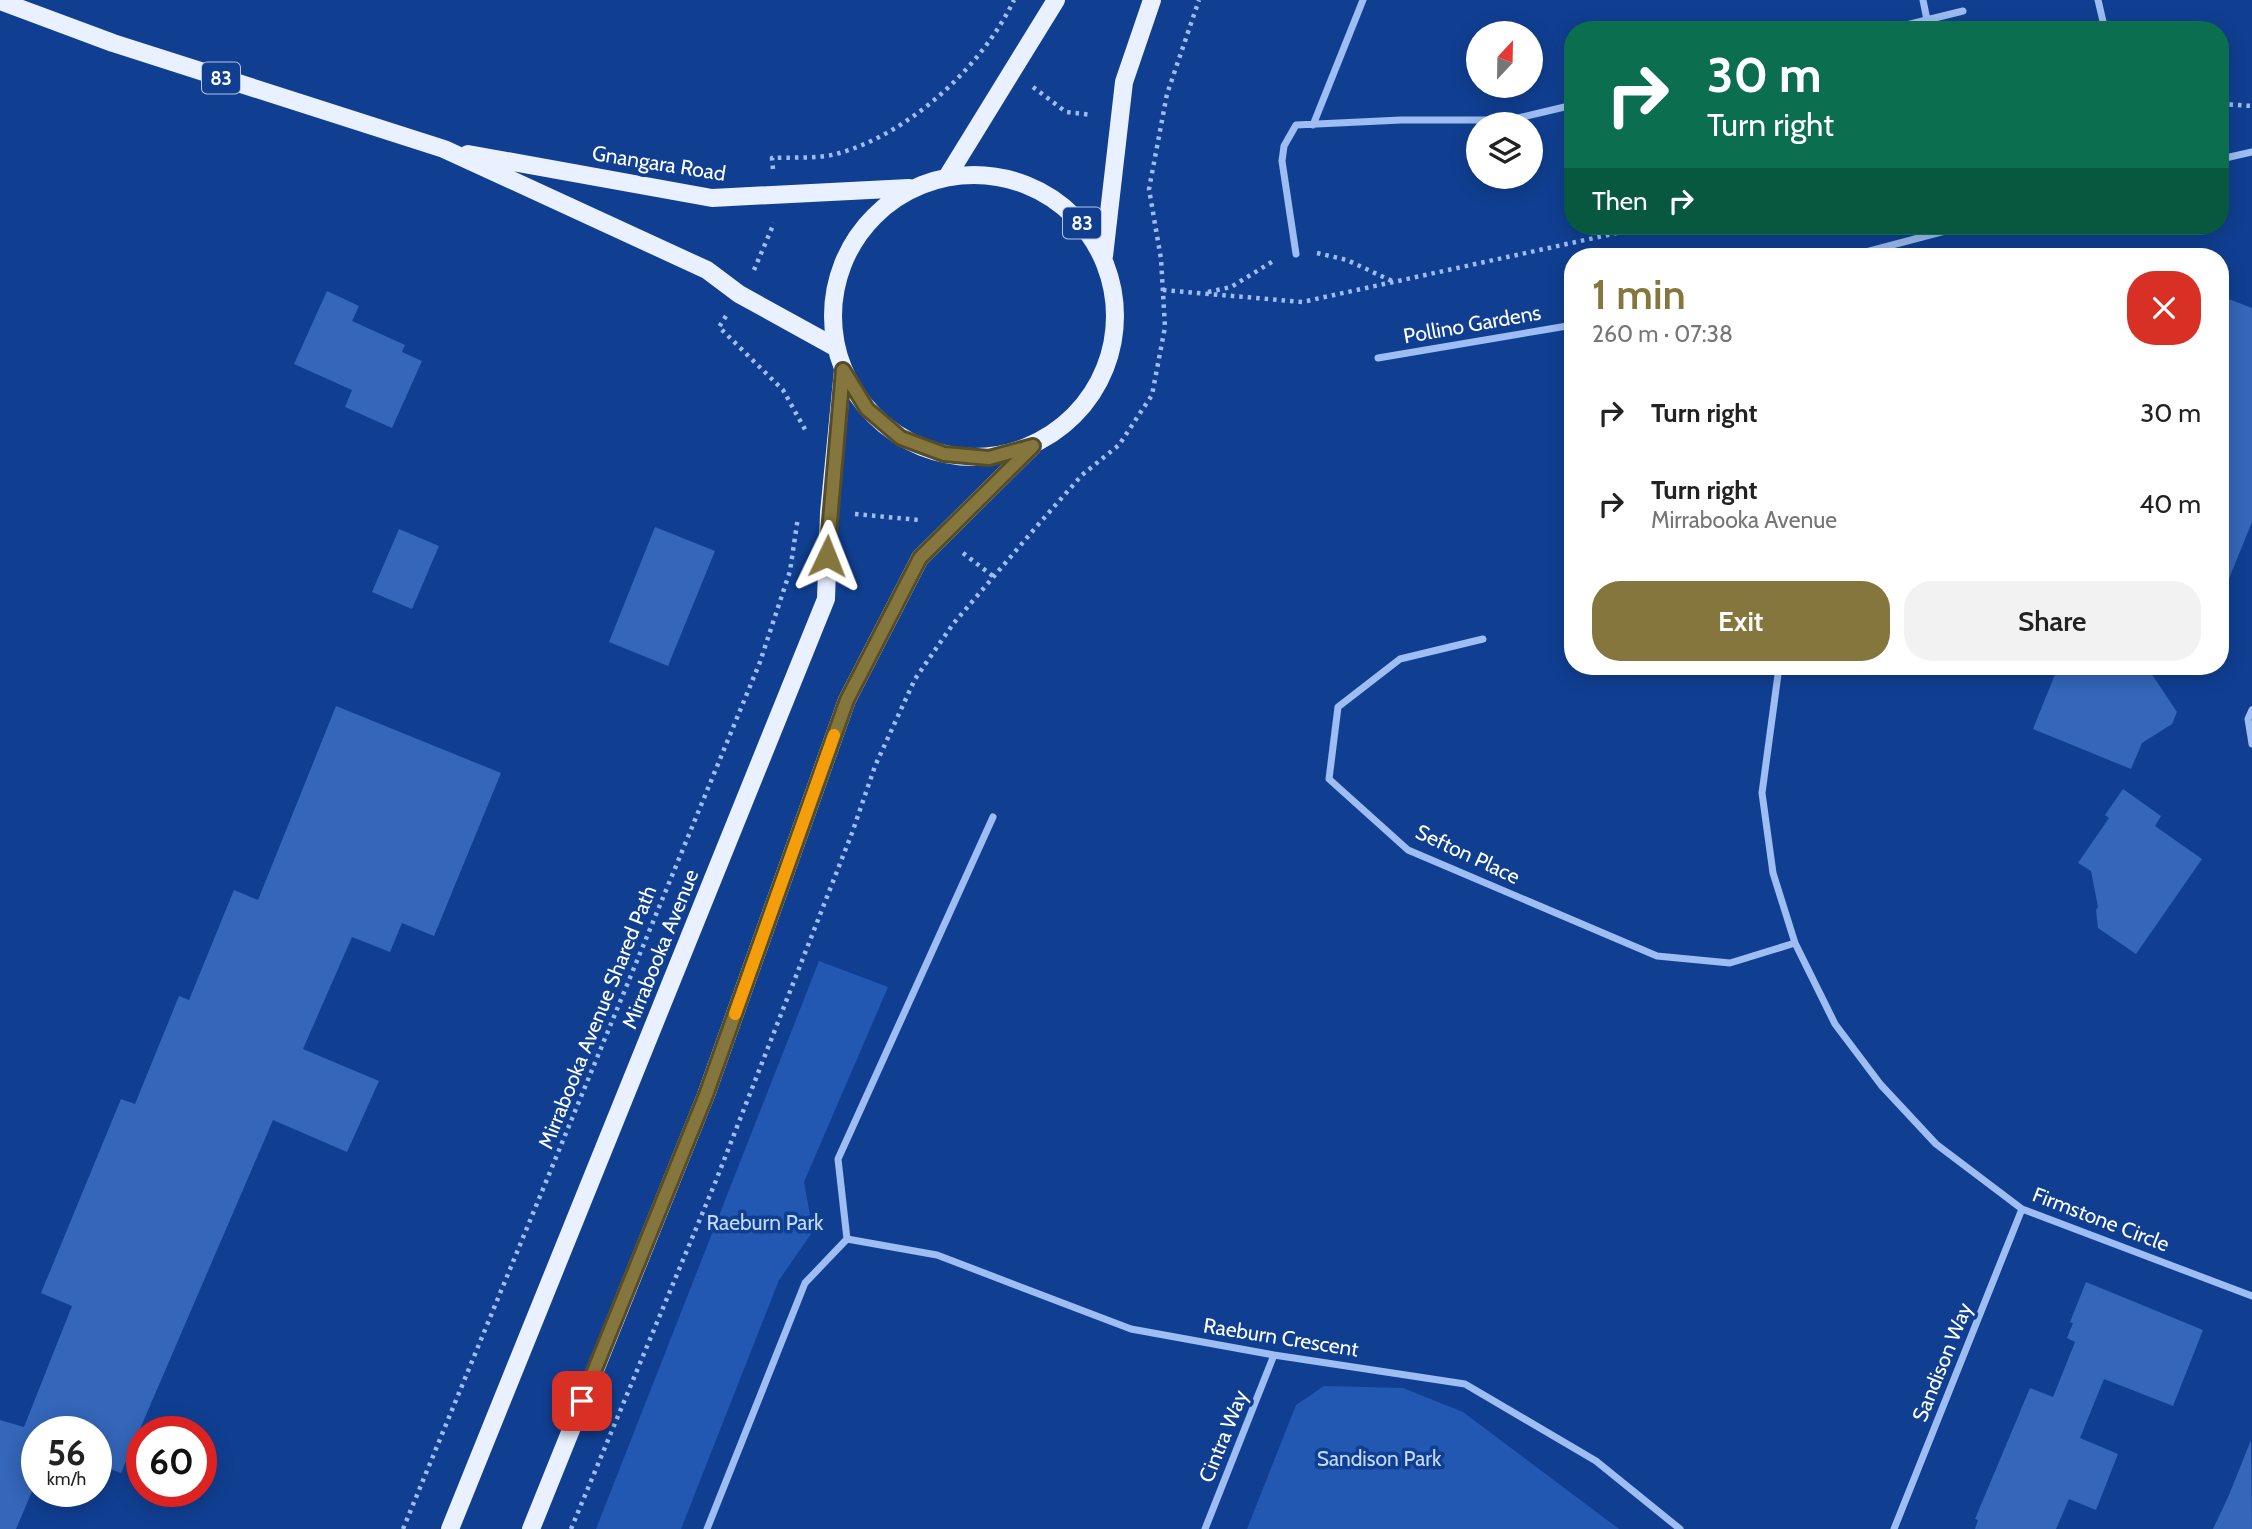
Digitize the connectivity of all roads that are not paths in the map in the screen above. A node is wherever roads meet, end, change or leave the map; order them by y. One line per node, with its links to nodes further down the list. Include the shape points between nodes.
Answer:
1 (1056, 0): 16 (main road)
2 (1152, 0): 21 (main road, 83, via 1124,82)
3 (1363, 0): 12 (street)
4 (1923, 0): 8 (street)
5 (2098, 0): 10 (street)
6 (0, 1): 13 (main road, Gnangara Road / 83, via 113,43)
7 (1963, 11): 8 (street)
8 (1927, 20): 9 (street)
9 (1923, 21)
10 (2103, 21)
11 (1564, 107): 12 (street, via 1510,120)
12 (1313, 125): 20 (street, via 1296,125 1284,146 1282,161)
13 (444, 149): 17 (main road, Gnangara Road / 83, via 712,198); 23 (main road, Gnangara Road / 83, via 707,271)
14 (2252, 152): 15 (street)
15 (2229, 157)
16 (947, 177): 17 (main road, 83); 21 (main road, 83, via 985,174 1022,182 1056,199 1084,225)
17 (910, 188): 23 (main road, 83, via 880,209 855,238 839,272 832,309)
18 (1930, 235): 19 (street)
19 (1881, 248)
20 (1296, 254)
21 (1104, 257): 26 (main road, 83, via 1116,300 1115,345 1091,396 1070,421)
22 (1564, 327): 24 (street, Pollino Gardens)
23 (835, 347): 25 (main road, 83)
24 (1378, 358)
25 (843, 370): 26 (main road, 83, via 867,409 901,438 944,454 989,458); 37 (main road, Mirrabooka Avenue, via 825,599)
26 (1033, 446): 38 (main road, via 920,558 847,700 706,1095)
27 (1483, 639): 32 (street, Sefton Place, via 1400,659 1338,706 1329,779 1408,850 1657,956 1730,963)
28 (1778, 675): 32 (street, Firmstone Circle, via 1762,793 1773,873)
29 (2252, 710): 30 (street, via 2248,719)
30 (2252, 744)
31 (993, 817): 34 (street, via 838,1159)
32 (1795, 943): 33 (street, Firmstone Circle, via 1835,1024 1881,1085 1936,1144)
33 (2022, 1209): 35 (street, Firmstone Circle); 42 (street, Sandison Way)
34 (846, 1238): 36 (street, Raeburn Crescent, via 937,1255 1130,1329); 39 (street, via 805,1283)
35 (2252, 1296)
36 (1274, 1355): 40 (street, Cintra Way); 41 (street, Raeburn Crescent, via 1465,1384 1596,1461)
37 (450, 1529)
38 (531, 1529)
39 (707, 1529)
40 (1205, 1529)
41 (1680, 1529)
42 (1894, 1529)

